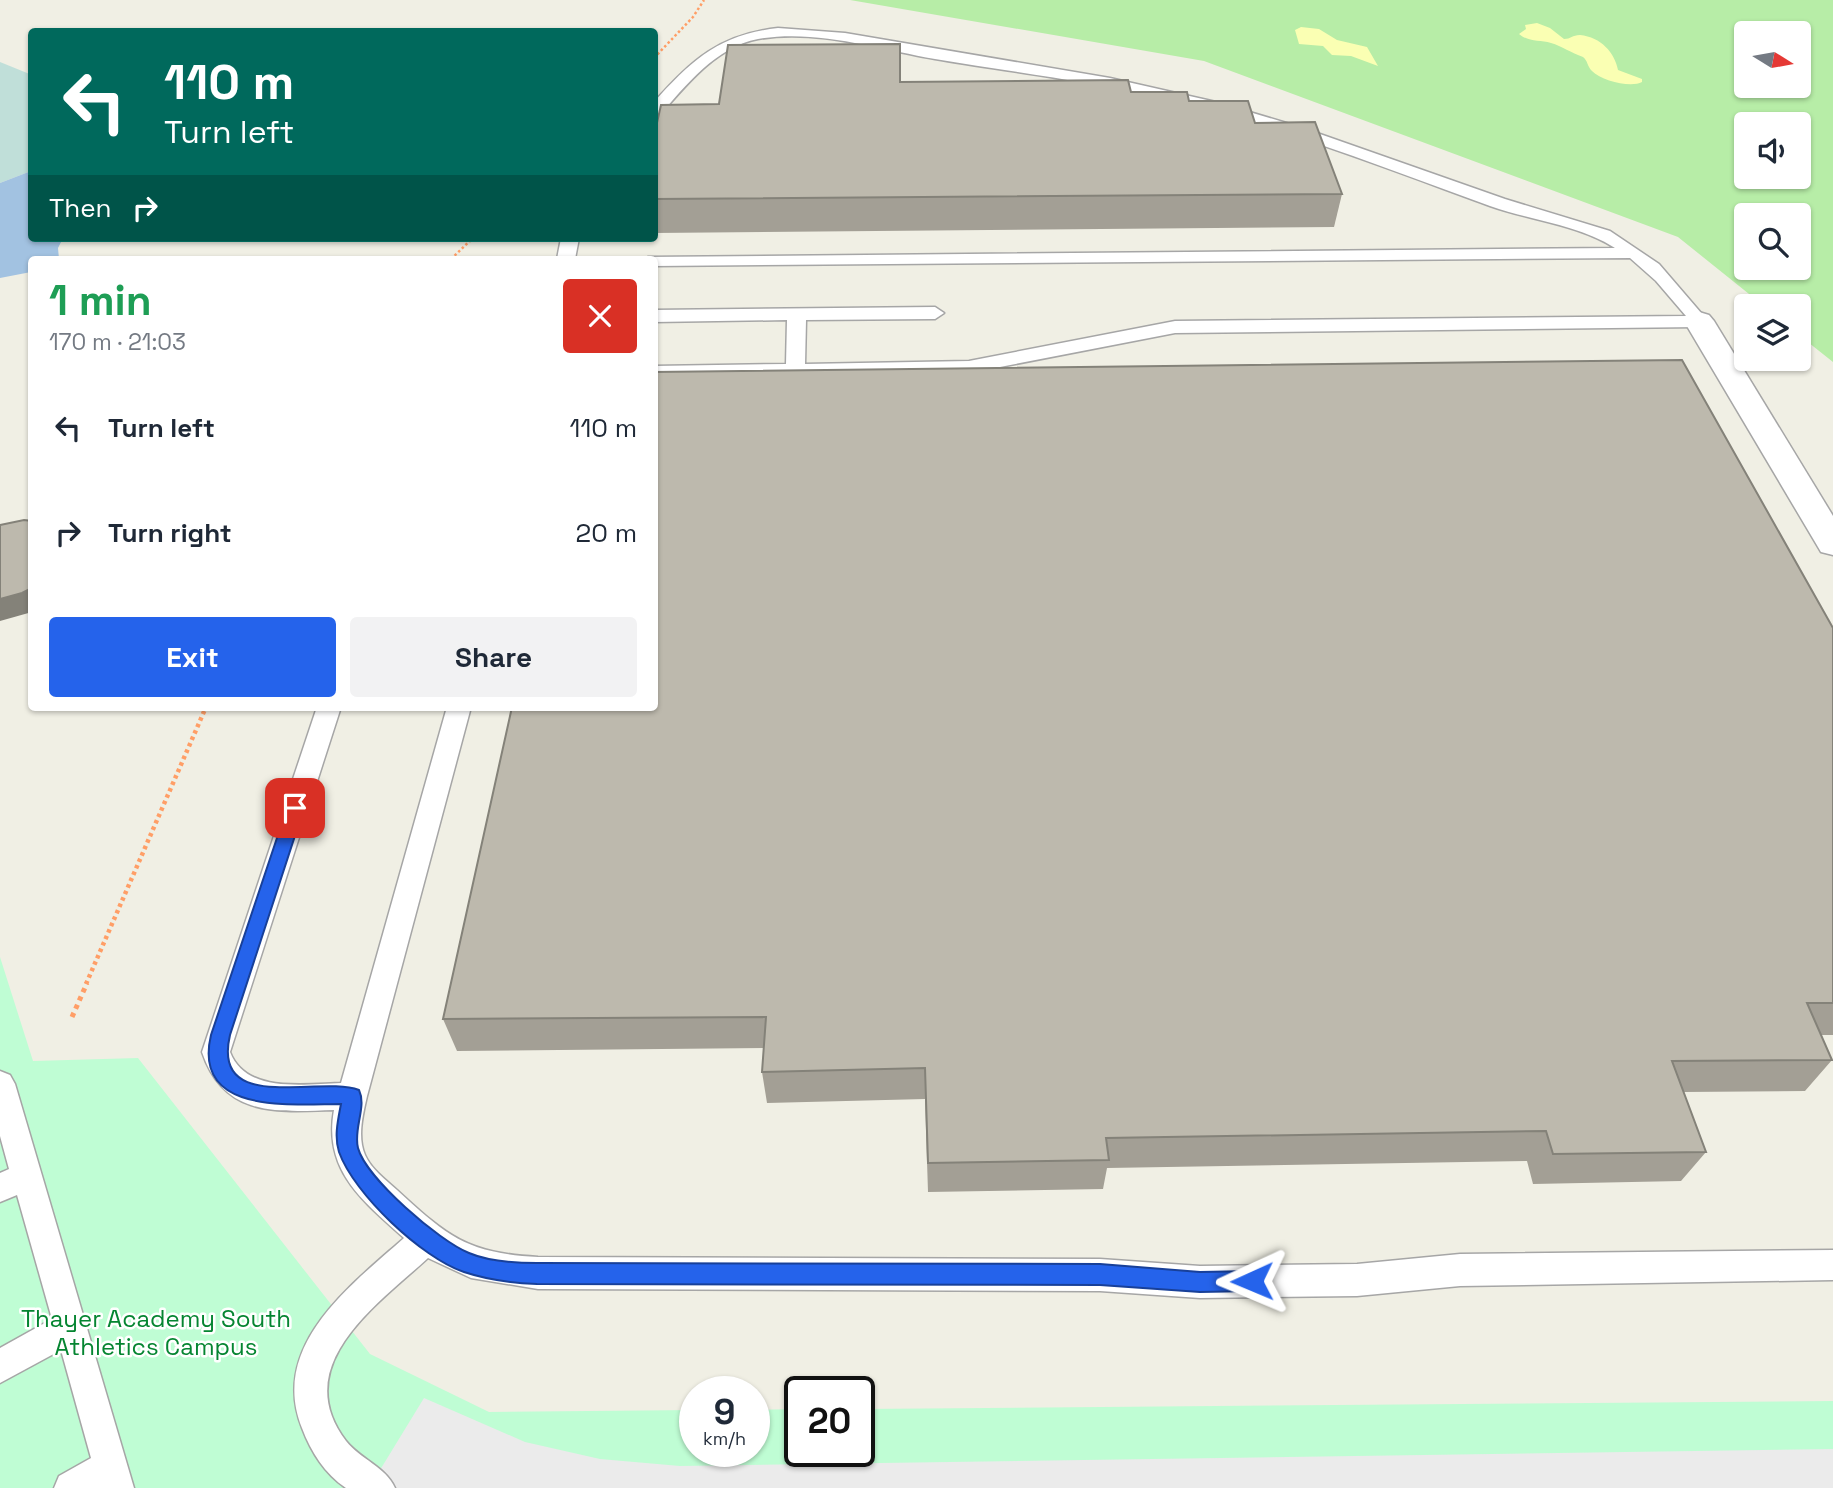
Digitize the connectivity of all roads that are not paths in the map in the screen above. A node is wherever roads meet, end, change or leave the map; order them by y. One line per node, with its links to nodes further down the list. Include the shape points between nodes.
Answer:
1 (658, 108): 2 (lane, via 697,65 733,42 778,33 837,38 1124,85 1191,101 1573,223)
2 (1634, 253): 3 (lane); 7 (lane)
3 (658, 261)
4 (935, 313): 5 (lane)
5 (797, 314): 6 (lane); 8 (lane)
6 (658, 316)
7 (1699, 321): 8 (lane, via 1175,327 989,365); 10 (street)
8 (795, 370): 9 (lane)
9 (658, 372)
10 (1833, 544)
11 (328, 711): 14 (lane, via 216,1052 219,1067 229,1080 247,1090 268,1095)
12 (458, 711): 14 (lane)
13 (0, 1084): 15 (lane)
14 (352, 1096): 16 (lane, via 346,1132 354,1164)
15 (13, 1182): 18 (lane)
16 (426, 1239): 17 (lane, via 483,1268 537,1273 1100,1275 1200,1282 1357,1280 1460,1270); 22 (lane, via 339,1321 316,1359 311,1381 308,1405 328,1449 346,1468)
17 (1833, 1265)
18 (72, 1326): 19 (lane); 20 (lane)
19 (0, 1366)
20 (113, 1477): 21 (lane)
21 (71, 1488)
22 (377, 1488)

